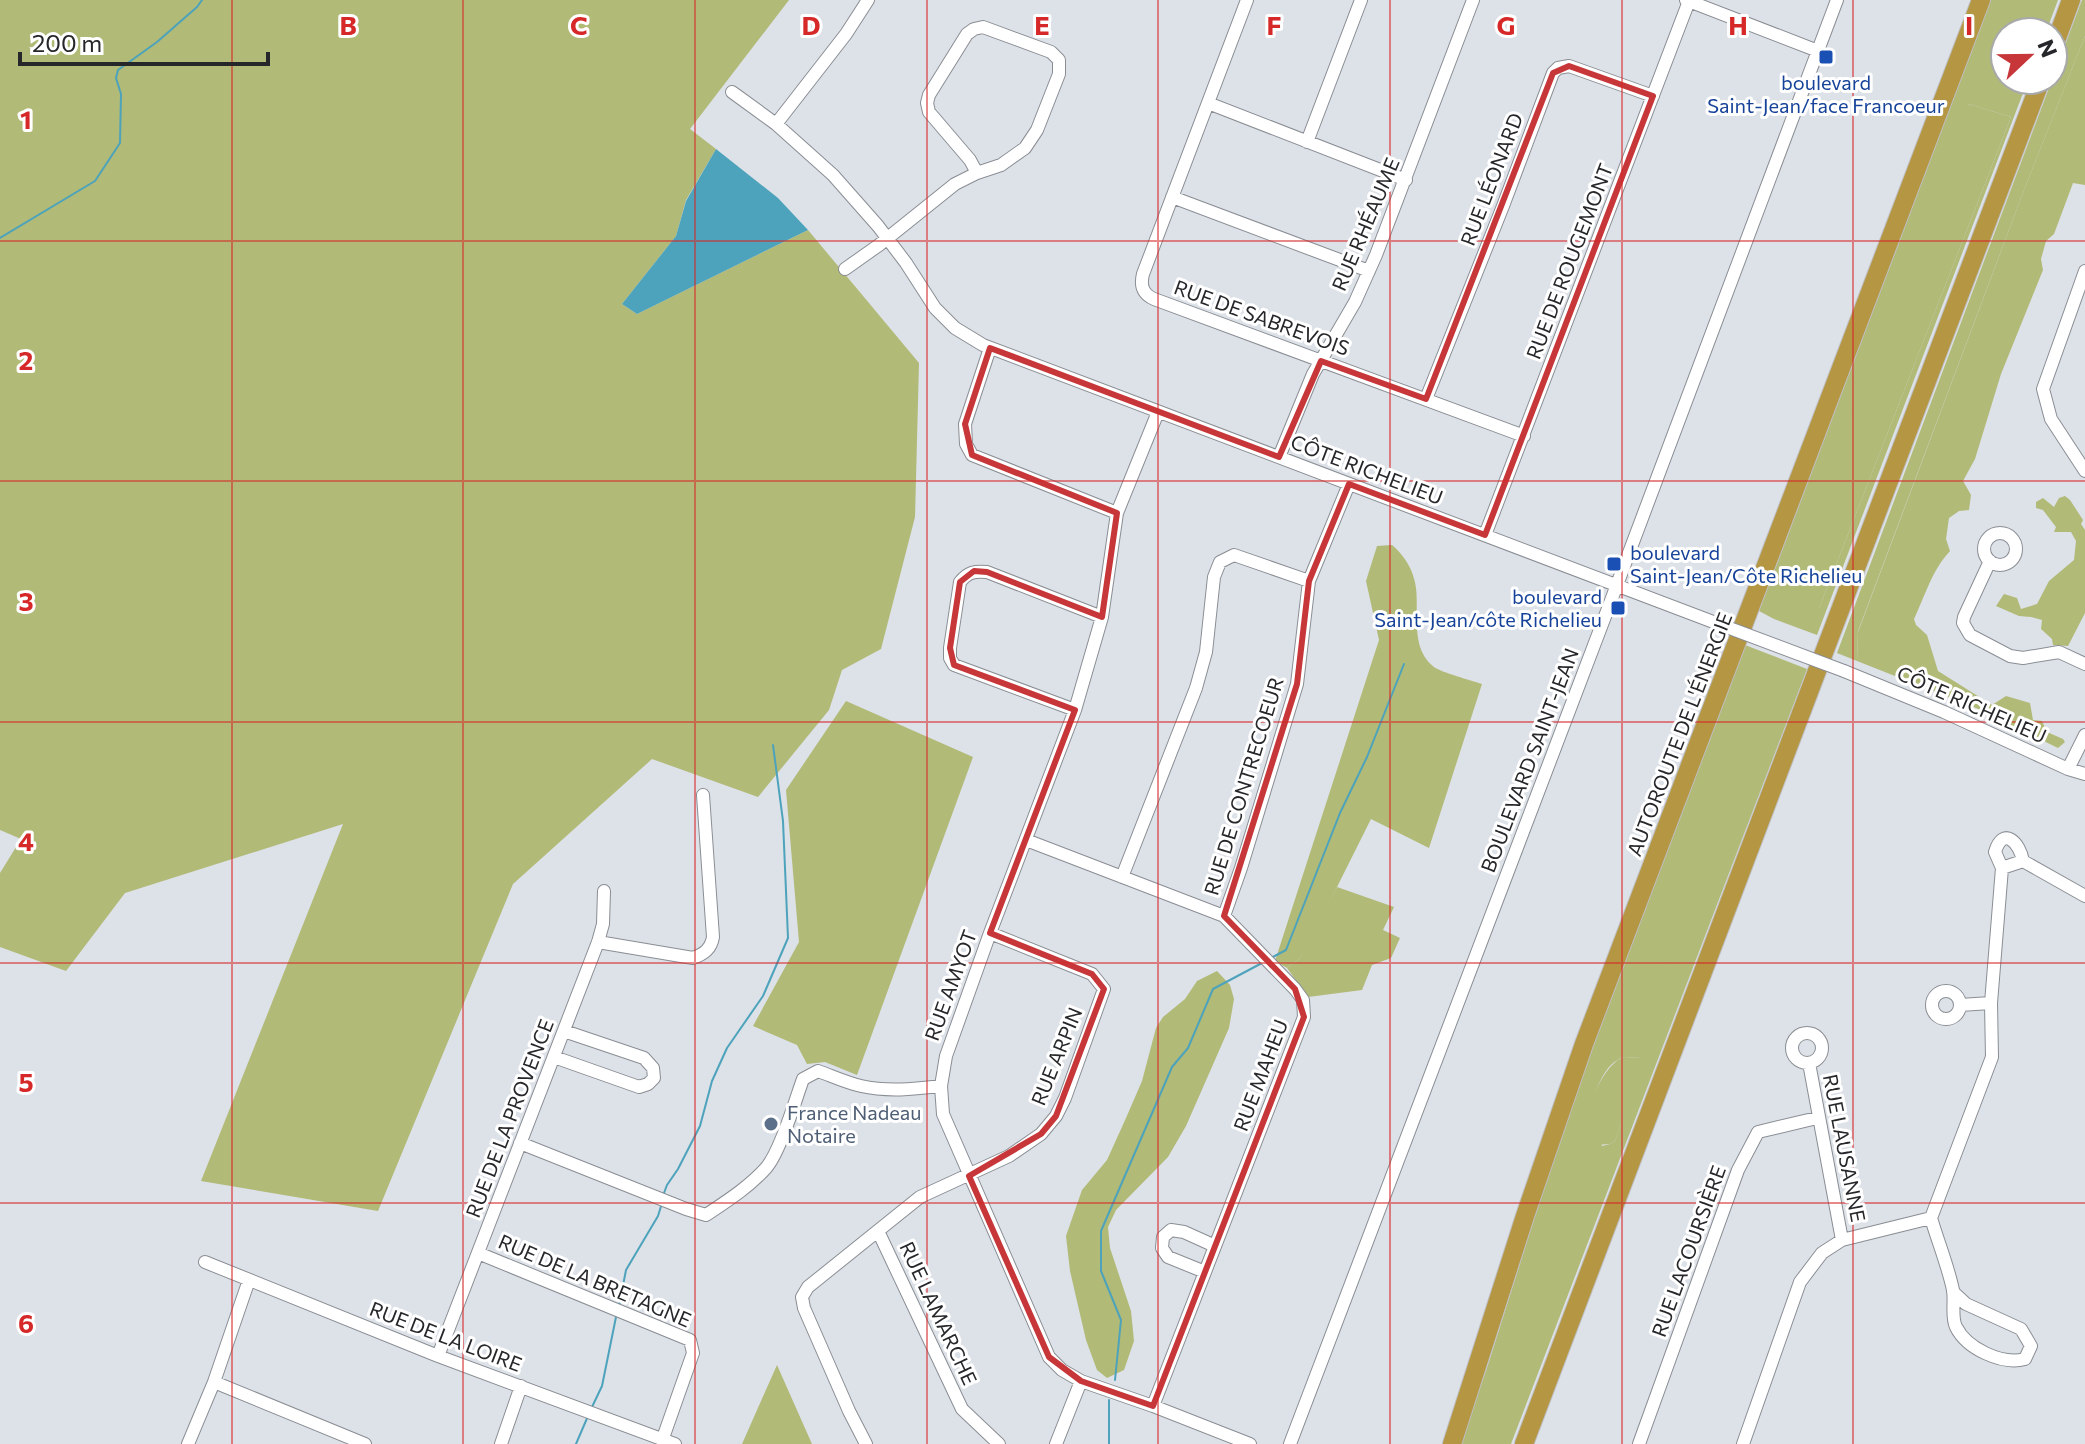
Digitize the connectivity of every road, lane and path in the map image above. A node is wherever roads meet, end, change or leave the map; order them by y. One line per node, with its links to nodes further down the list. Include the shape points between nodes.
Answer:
1 (868, 0): 13 (street)
2 (1247, 0): 12 (street, RUE DE SABREVOIS)
3 (1361, 0): 14 (street)
4 (1473, 0): 16 (street, RUE RHÉAUME)
5 (1687, 0): 8 (street); 10 (street, RUE DE ROUGEMONT)
6 (1837, 0): 8 (street, BOULEVARD SAINT-JEAN)
7 (1981, 0): 85 (highway, AUTOROUTE DE L'ÉNERGIE, via 1584,1044)
8 (1818, 51): 35 (street, BOULEVARD SAINT-JEAN)
9 (732, 92): 13 (street, CÔTE RICHELIEU)
10 (1653, 96): 24 (street, RUE LÉONARD, via 1569,66 1553,73); 26 (street, RUE DE ROUGEMONT)
11 (2035, 96): 86 (highway)
12 (1208, 103): 14 (street); 17 (street, RUE DE SABREVOIS)
13 (776, 124): 18 (street, CÔTE RICHELIEU, via 839,181)
14 (1307, 142): 16 (street)
15 (977, 173): 15 (street, via 1001,165 1027,145 1061,68 1051,52 983,27 967,34 927,103); 18 (street)
16 (1406, 180): 20 (street, RUE RHÉAUME)
17 (1172, 197): 20 (street); 23 (street, RUE DE SABREVOIS, via 1143,274 1145,293)
18 (887, 238): 19 (street); 22 (street, CÔTE RICHELIEU, via 935,308)
19 (845, 269)
20 (1369, 271): 23 (street, RUE RHÉAUME)
21 (2085, 271): 27 (street, via 2043,389 2051,419)
22 (990, 348): 25 (street, CÔTE RICHELIEU); 31 (street, via 965,424 972,455)
23 (1321, 361): 24 (street, RUE DE SABREVOIS); 28 (street, RUE RHÉAUME)
24 (1426, 399): 26 (street, RUE DE SABREVOIS)
25 (1158, 412): 28 (street, CÔTE RICHELIEU); 31 (street, RUE AMYOT)
26 (1524, 436): 32 (street, RUE DE ROUGEMONT)
27 (2081, 456): 29 (street)
28 (1279, 457): 30 (street, CÔTE RICHELIEU)
29 (2085, 471)
30 (1349, 484): 32 (street, CÔTE RICHELIEU); 34 (street, RUE DE CONTRECOEUR)
31 (1117, 513): 36 (street, RUE AMYOT)
32 (1485, 535): 35 (street, CÔTE RICHELIEU)
33 (1990, 561): 37 (street, via 1964,617 1970,635 2010,656 2059,652)
34 (1309, 581): 47 (street, via 1234,555 1220,562 1196,688); 50 (street, RUE DE CONTRECOEUR, via 1297,684)
35 (1617, 585): 40 (street, CÔTE RICHELIEU, bridge, via 1955,716); 84 (street, BOULEVARD SAINT-JEAN)
36 (1102, 617): 38 (street, RUE AMYOT); 38 (street, via 987,572 974,571 960,582 950,648 954,665)
37 (2085, 664)
38 (1075, 710): 44 (street, RUE AMYOT)
39 (2085, 735): 40 (street)
40 (2068, 769): 41 (street, CÔTE RICHELIEU); 42 (street, CÔTE RICHELIEU)
41 (2085, 774)
42 (2085, 783)
43 (703, 795): 52 (street, via 711,946 693,958)
44 (1026, 840): 47 (street, RUE MAHEU); 51 (street, RUE AMYOT)
45 (2023, 861): 46 (street); 46 (street, via 2017,843 2005,839 1995,852); 49 (street)
46 (2002, 868): 53 (street)
47 (1122, 877): 50 (street, RUE MAHEU)
48 (604, 891): 52 (street, RUE DE LA PROVENCE)
49 (2085, 896)
50 (1224, 916): 65 (street, RUE MAHEU, via 1295,989 1303,1000 1304,1017)
51 (990, 933): 58 (street, RUE AMYOT, via 946,1056); 61 (street, RUE ARPIN, via 1092,974 1104,989 1056,1116 1041,1134)
52 (598, 942): 55 (street, RUE DE LA PROVENCE)
53 (1991, 1003): 54 (street); 62 (street, via 1992,1057)
54 (1960, 1005)
55 (564, 1031): 56 (street, RUE DE LA PROVENCE); 56 (street, via 644,1058 654,1078 639,1087)
56 (554, 1057): 60 (street, RUE DE LA PROVENCE)
57 (1809, 1063): 59 (street, RUE LAUSANNE)
58 (941, 1086): 60 (street, via 902,1090 859,1085 818,1071 810,1074 803,1079 769,1166 706,1215); 61 (street, RUE AMYOT, via 943,1114)
59 (1817, 1118): 64 (street, RUE LAUSANNE); 87 (street, RUE LACOURSIÈRE, via 1758,1132 1738,1170)
60 (520, 1143): 66 (street, RUE DE LA PROVENCE)
61 (969, 1176): 63 (street, via 920,1197); 72 (street, RUE AMYOT, via 1049,1357)
62 (1931, 1218): 64 (street); 70 (street)
63 (878, 1231): 80 (street, via 802,1297); 81 (street, RUE LAMARCHE, via 962,1409)
64 (1842, 1240): 88 (street, via 1822,1253 1800,1282)
65 (1215, 1246): 68 (street, RUE MAHEU); 68 (street, via 1184,1232 1171,1230 1163,1237 1168,1257)
66 (478, 1253): 71 (street, RUE DE LA PROVENCE); 76 (street, RUE DE LA BRETAGNE, via 690,1340 693,1353)
67 (205, 1262): 69 (street, RUE DE LA LOIRE)
68 (1205, 1272): 75 (street, RUE MAHEU)
69 (249, 1280): 71 (street, RUE DE LA LOIRE); 73 (street)
70 (1953, 1292): 70 (street, via 1954,1324 1966,1341 1991,1355 2015,1362 2025,1359 2031,1346 2021,1329 1966,1304)
71 (438, 1356): 74 (street, RUE DE LA LOIRE)
72 (1081, 1381): 75 (street, RUE AMYOT); 82 (street)
73 (214, 1382): 77 (street); 78 (street)
74 (521, 1386): 76 (street, RUE DE LA LOIRE); 79 (street)
75 (1153, 1406): 83 (street, RUE AMYOT)
76 (669, 1441)
77 (188, 1444)
78 (365, 1444)
79 (501, 1444)
80 (866, 1444)
81 (999, 1444)
82 (1056, 1444)
83 (1250, 1444)
84 (1290, 1444)
85 (1452, 1444)
86 (1524, 1444)
87 (1639, 1444)
88 (1743, 1444)

